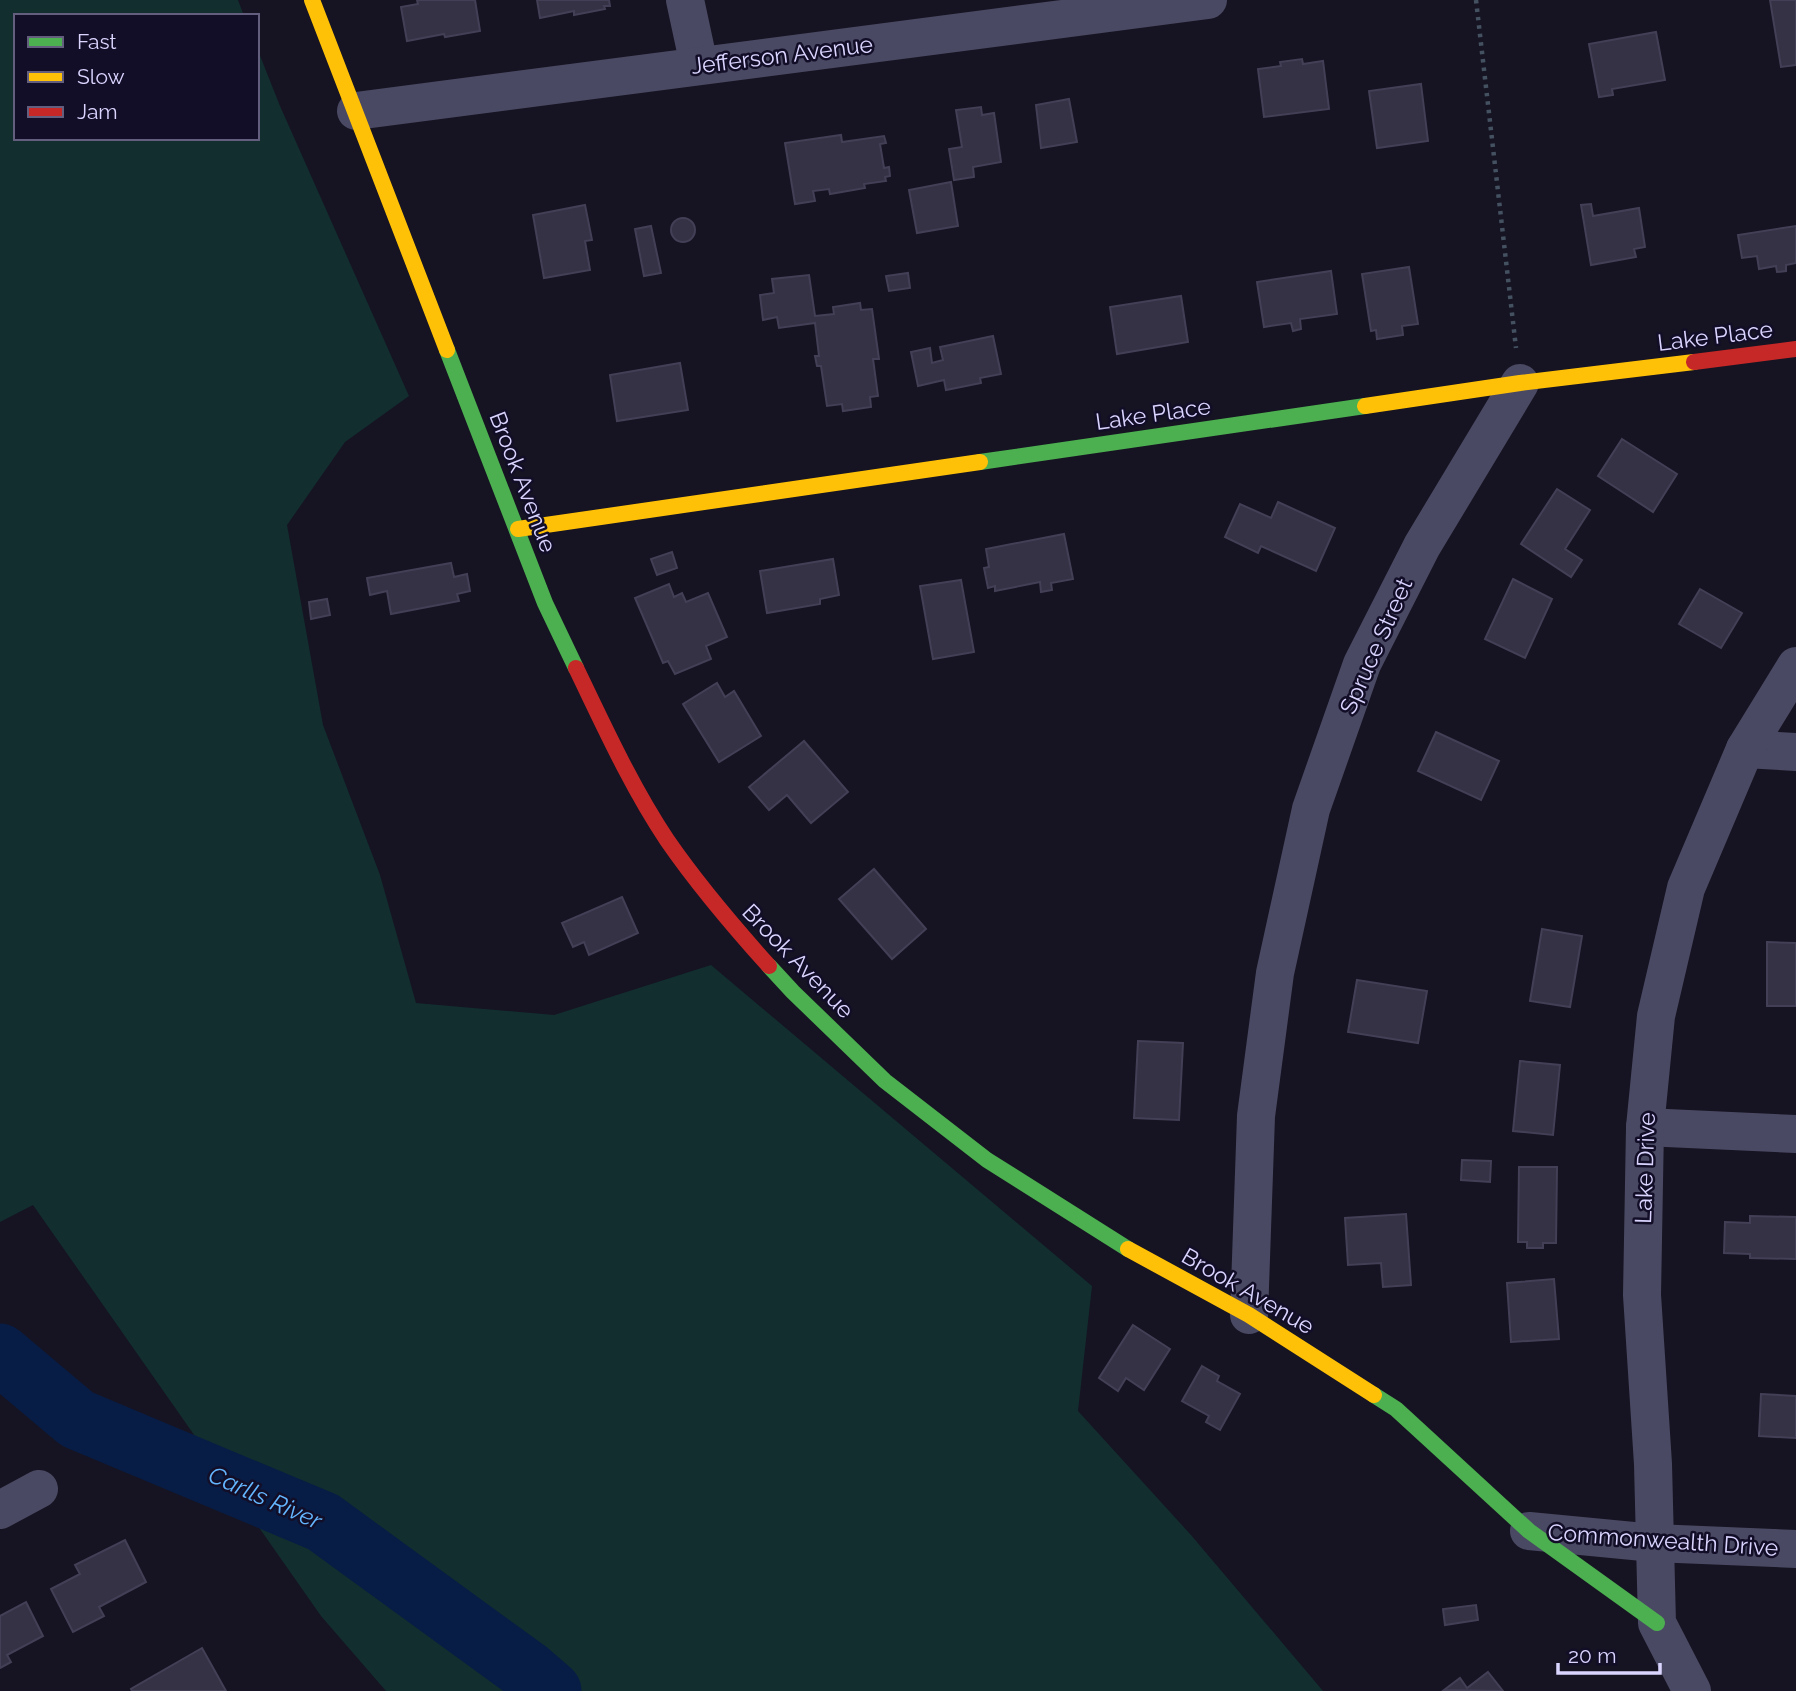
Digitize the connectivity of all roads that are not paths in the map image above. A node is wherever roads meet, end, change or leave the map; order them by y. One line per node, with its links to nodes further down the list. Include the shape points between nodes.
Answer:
1 (312, 0): 6 (street, Brook Avenue)
2 (685, 0): 5 (street)
3 (1208, 0): 4 (street, Jefferson Avenue)
4 (1082, 8): 5 (street, Jefferson Avenue)
5 (699, 65): 6 (street, Jefferson Avenue)
6 (356, 111): 9 (street, Brook Avenue)
7 (1796, 349): 8 (street, Lake Place)
8 (1520, 383): 9 (street, Lake Place); 15 (street, Spruce Street, via 1422,546 1362,664 1311,809 1275,973 1256,1116)
9 (518, 529): 15 (street, Brook Avenue, via 545,603 618,756 653,816 723,915 793,992 885,1081 987,1160 1117,1243)
10 (1796, 666): 11 (street, Lake Drive)
11 (1745, 750): 12 (street); 13 (street, Lake Drive, via 1686,888 1656,1016)
12 (1796, 752)
13 (1645, 1127): 14 (street); 19 (street, Lake Drive, via 1642,1294)
14 (1796, 1134)
15 (1249, 1315): 18 (street, Brook Avenue, via 1396,1409)
16 (39, 1489): 17 (street)
17 (0, 1510)
18 (1529, 1531): 19 (street, Commonwealth Drive); 21 (street, Brook Avenue)
19 (1654, 1543): 20 (street, Commonwealth Drive); 21 (street, Lake Drive)
20 (1796, 1549)
21 (1657, 1623): 22 (street, Lake Drive)
22 (1692, 1691)

